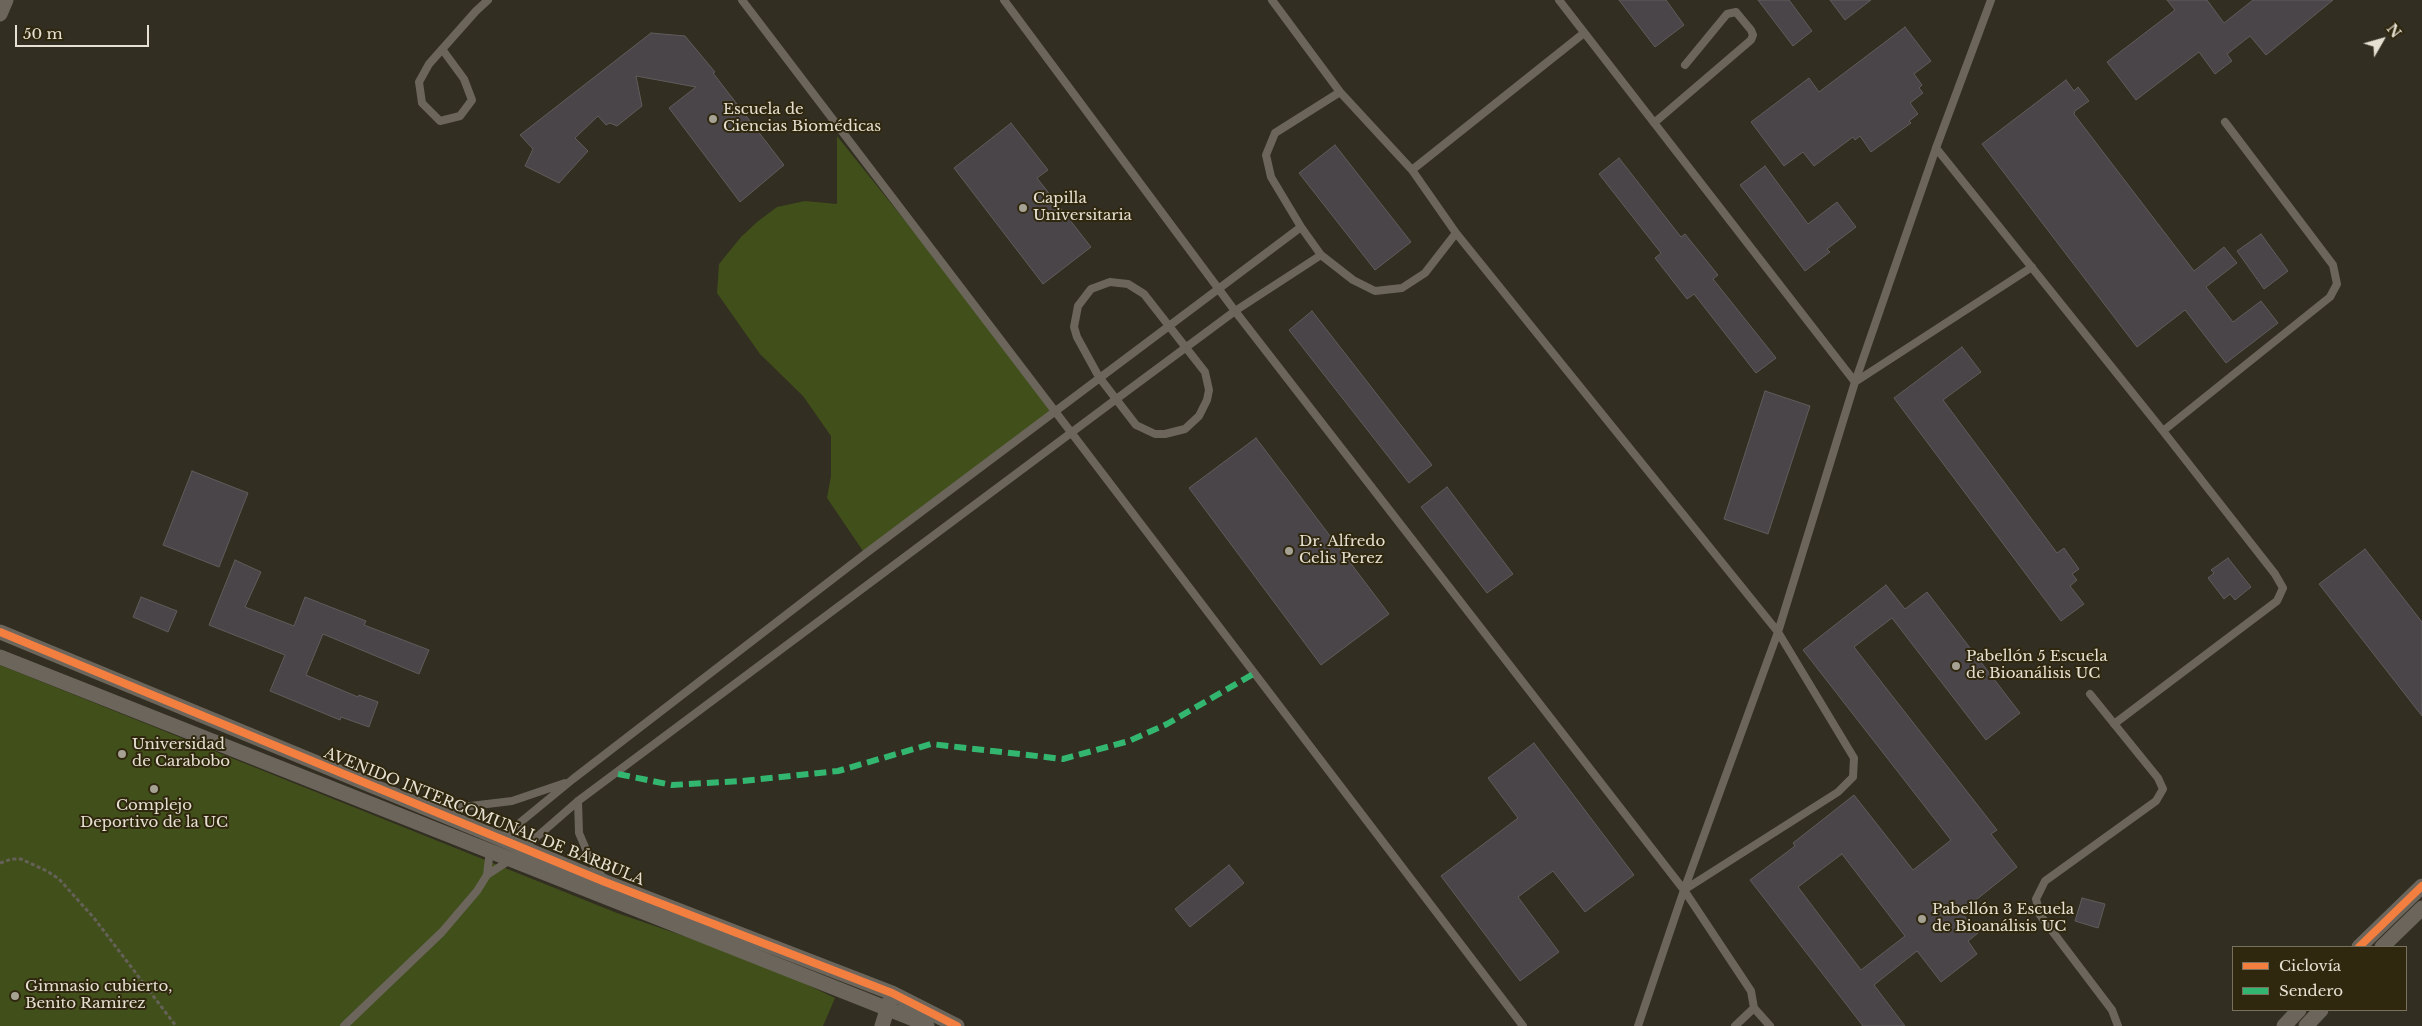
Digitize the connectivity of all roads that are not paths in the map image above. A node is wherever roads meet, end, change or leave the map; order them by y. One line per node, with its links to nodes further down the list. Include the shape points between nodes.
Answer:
1 (6, 0): 8 (street)
2 (488, 0): 10 (lane)
3 (742, 0): 28 (lane)
4 (1004, 0): 21 (lane)
5 (1272, 0): 12 (lane)
6 (1558, 0): 9 (lane)
7 (1991, 0): 15 (lane)
8 (0, 14)
9 (1584, 33): 14 (lane); 16 (lane)
10 (442, 49): 10 (lane, via 419,82 422,103 440,121 460,116 472,100 464,79)
11 (1684, 65): 14 (lane, via 1727,14 1736,12 1753,34 1751,40)
12 (1340, 92): 16 (lane); 17 (lane, via 1275,134 1266,155 1271,177)
13 (2225, 122): 29 (lane, via 2333,265 2337,284 2330,297)
14 (1654, 123): 26 (lane)
15 (1936, 148): 20 (lane); 26 (lane)
16 (1412, 170): 18 (lane)
17 (1301, 227): 19 (lane); 21 (lane)
18 (1456, 233): 19 (lane, via 1425,273 1402,288 1375,291 1353,280); 32 (lane)
19 (1321, 255): 22 (lane)
20 (2032, 267): 26 (lane); 29 (lane)
21 (1219, 288): 22 (lane); 23 (lane)
22 (1235, 311): 24 (lane); 46 (lane)
23 (1169, 325): 24 (lane); 25 (lane); 25 (lane, via 1144,294 1128,284 1110,282 1091,289 1078,306 1074,327)
24 (1187, 347): 27 (lane); 27 (lane, via 1205,372 1209,390 1204,408 1193,423 1176,433 1155,434 1136,425)
25 (1099, 378): 27 (lane); 28 (lane)
26 (1855, 382): 32 (lane)
27 (1115, 400): 30 (lane)
28 (1056, 409): 30 (lane); 36 (lane)
29 (2163, 431): 35 (lane, via 2283,588 2277,600)
30 (1072, 432): 37 (lane); 60 (lane)
31 (0, 632): 38 (street, AVENIDO INTERCOMUNAL DE BÁRBULA)
32 (1778, 632): 46 (lane); 46 (lane, via 1854,758 1853,777 1838,792)
33 (0, 656): 41 (street, AVENIDO INTERCOMUNAL DE BÁRBULA)
34 (2090, 694): 35 (lane)
35 (2114, 724): 64 (lane, via 2158,778 2163,789 2156,802 2045,881 2036,899 2040,915 2112,1010)
36 (573, 779): 38 (lane, via 538,794 512,800); 39 (lane)
37 (578, 802): 40 (lane); 44 (lane, via 579,833 591,861)
38 (433, 811): 39 (street, AVENIDO INTERCOMUNAL DE BÁRBULA)
39 (500, 839): 40 (street, AVENIDO INTERCOMUNAL DE BÁRBULA); 41 (lane)
40 (524, 849): 42 (lane); 44 (street, AVENIDO INTERCOMUNAL DE BÁRBULA)
41 (490, 851): 42 (street, AVENIDO INTERCOMUNAL DE BÁRBULA); 43 (lane)
42 (509, 860): 43 (lane); 52 (street, AVENIDO INTERCOMUNAL DE BÁRBULA)
43 (487, 875): 56 (lane, via 442,932)
44 (605, 882): 50 (street, AVENIDO INTERCOMUNAL DE BÁRBULA)
45 (2422, 886): 48 (street)
46 (1684, 890): 51 (lane, via 1751,991); 61 (lane)
47 (2422, 908): 49 (street)
48 (2360, 946)
49 (2383, 946)
50 (892, 994): 52 (street); 55 (street, AVENIDO INTERCOMUNAL DE BÁRBULA)
51 (1754, 1008): 62 (lane); 63 (lane)
52 (888, 1009): 55 (street, AVENIDO INTERCOMUNAL DE BÁRBULA); 57 (street)
53 (2299, 1011): 65 (street)
54 (2320, 1011): 66 (street)
55 (912, 1016): 58 (street, AVENIDO INTERCOMUNAL DE BÁRBULA); 59 (street, AVENIDO INTERCOMUNAL DE BÁRBULA)
56 (344, 1026)
57 (882, 1026)
58 (927, 1026)
59 (957, 1026)
60 (1523, 1026)
61 (1638, 1026)
62 (1735, 1026)
63 (1770, 1026)
64 (2118, 1026)
65 (2284, 1026)
66 (2306, 1026)

